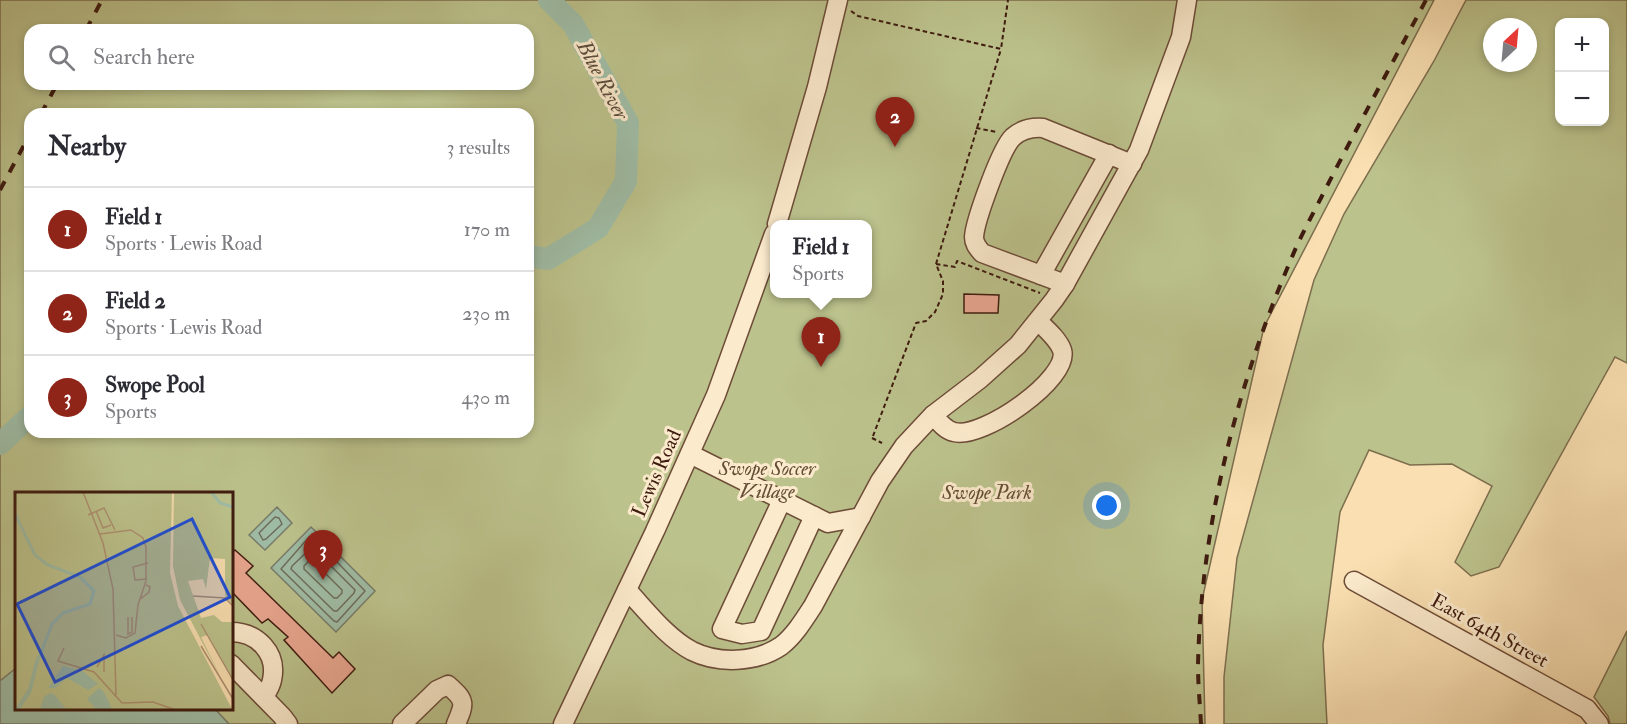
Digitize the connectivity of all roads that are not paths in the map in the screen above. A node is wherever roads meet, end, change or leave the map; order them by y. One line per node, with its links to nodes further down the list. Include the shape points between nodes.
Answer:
1 (1187, 0): 4 (street, via 1181,37)
2 (843, 5): 5 (street)
3 (1109, 154): 4 (street); 7 (street); 7 (street, via 1035,127 1018,133 1005,146 974,241 982,253)
4 (1131, 164): 8 (street)
5 (778, 220)
6 (770, 245): 11 (street, Lewis Road, via 716,395)
7 (1041, 275): 8 (street)
8 (1065, 284): 9 (street)
9 (1038, 321): 10 (street, via 995,366); 10 (street, via 1062,350 1062,359 1023,405 993,423 964,433 942,426)
10 (933, 415): 13 (street, via 904,446)
11 (690, 454): 12 (street); 16 (street, Lewis Road)
12 (782, 500): 14 (street); 14 (street, via 722,629 742,634 761,631)
13 (861, 517): 14 (street); 16 (street, via 801,626 781,645 760,656 736,660 692,651 666,631)
14 (821, 519)
15 (1354, 581): 26 (street, East 64th Street, via 1587,709)
16 (627, 590): 25 (street, Lewis Road)
17 (232, 632): 19 (street, via 255,637 266,648 273,663 272,681)
18 (232, 665): 19 (street)
19 (264, 697): 21 (street)
20 (463, 707): 22 (street, via 462,698 448,686 437,690); 23 (street); 24 (street)
21 (288, 724)
22 (402, 724)
23 (446, 724)
24 (456, 724)
25 (563, 724)
26 (1599, 724)

